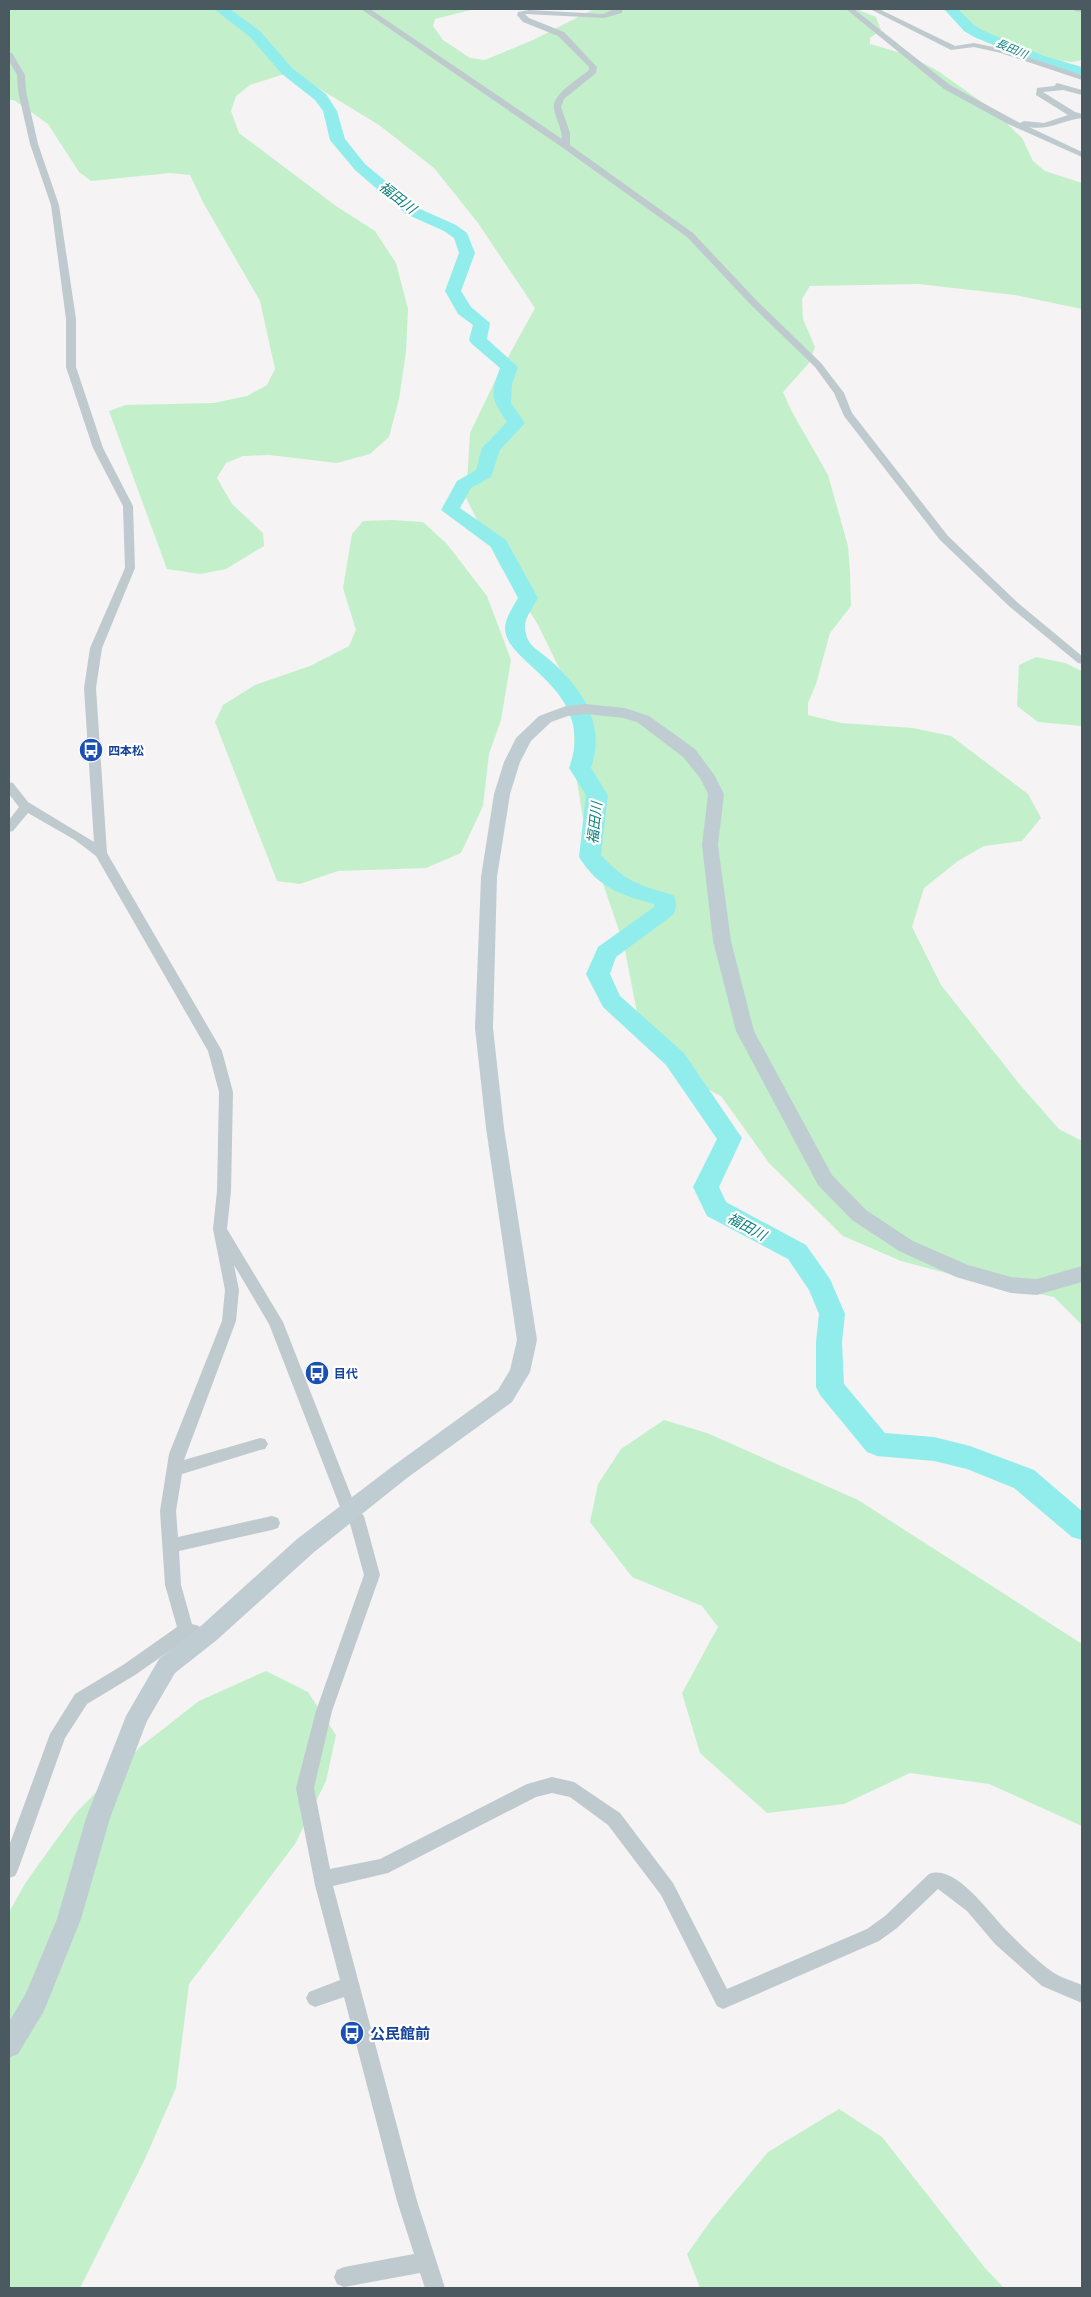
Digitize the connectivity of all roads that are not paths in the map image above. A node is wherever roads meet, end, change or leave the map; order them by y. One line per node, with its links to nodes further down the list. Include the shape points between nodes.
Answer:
1 (365, 9): 14 (street)
2 (618, 9): 14 (street, via 615,14 604,16 522,12 526,20 561,34 593,67 593,71 560,98 557,107 566,133)
3 (850, 9): 12 (street, via 947,87)
4 (874, 9): 8 (street, via 954,48 974,46 1003,51)
5 (1078, 9): 6 (street)
6 (1082, 10)
7 (9, 55): 20 (street, via 21,74 34,144 55,205 71,319 71,367 98,448 128,506 130,568 96,648 90,688)
8 (1082, 78)
9 (1047, 84): 10 (street)
10 (1065, 87): 11 (street); 13 (street, via 1040,90 1039,93)
11 (1082, 93)
12 (986, 109): 13 (street, via 1002,112 1030,126 1046,127 1064,118); 15 (street)
13 (1079, 116)
14 (566, 146): 16 (street, via 690,235 818,365 839,393 847,414 944,538 1014,605)
15 (1082, 155)
16 (1082, 661)
17 (9, 786): 18 (street)
18 (27, 806): 19 (street); 20 (street)
19 (9, 828)
20 (101, 853): 21 (street, via 215,1051 226,1092)
21 (220, 1229): 24 (street, via 232,1290 230,1321 177,1454); 25 (street, via 276,1322)
22 (1082, 1274): 25 (street, via 1037,1287 1011,1285 963,1272 906,1246 858,1215 826,1180 745,1031 722,941 710,845 716,794 708,776 689,752 643,719 625,713 586,709 566,711 545,719 524,738 512,762 502,794 489,877 484,1028 495,1128 527,1340 520,1372 505,1396)
23 (260, 1444): 24 (street)
24 (175, 1469): 27 (street, via 168,1511)
25 (350, 1512): 29 (street, via 305,1546); 31 (street, via 356,1516 372,1575 324,1711 304,1788)
26 (272, 1523): 27 (street)
27 (170, 1546): 28 (street, via 173,1585)
28 (186, 1630): 29 (street); 30 (street, via 130,1670 81,1699 58,1734)
29 (210, 1632): 35 (street, via 167,1666 137,1716 98,1818 69,1919 35,2002)
30 (9, 1870)
31 (323, 1878): 32 (street); 33 (street, via 382,1867 533,1790 552,1785 574,1790 614,1819 667,1889 723,2000 873,1936 936,1880 942,1881 973,1905 1001,1938 1048,1980)
32 (350, 1986): 34 (street); 36 (street)
33 (1082, 1994)
34 (315, 1998)
35 (9, 2044)
36 (426, 2262): 37 (street); 38 (street)
37 (344, 2277)
38 (434, 2288)

